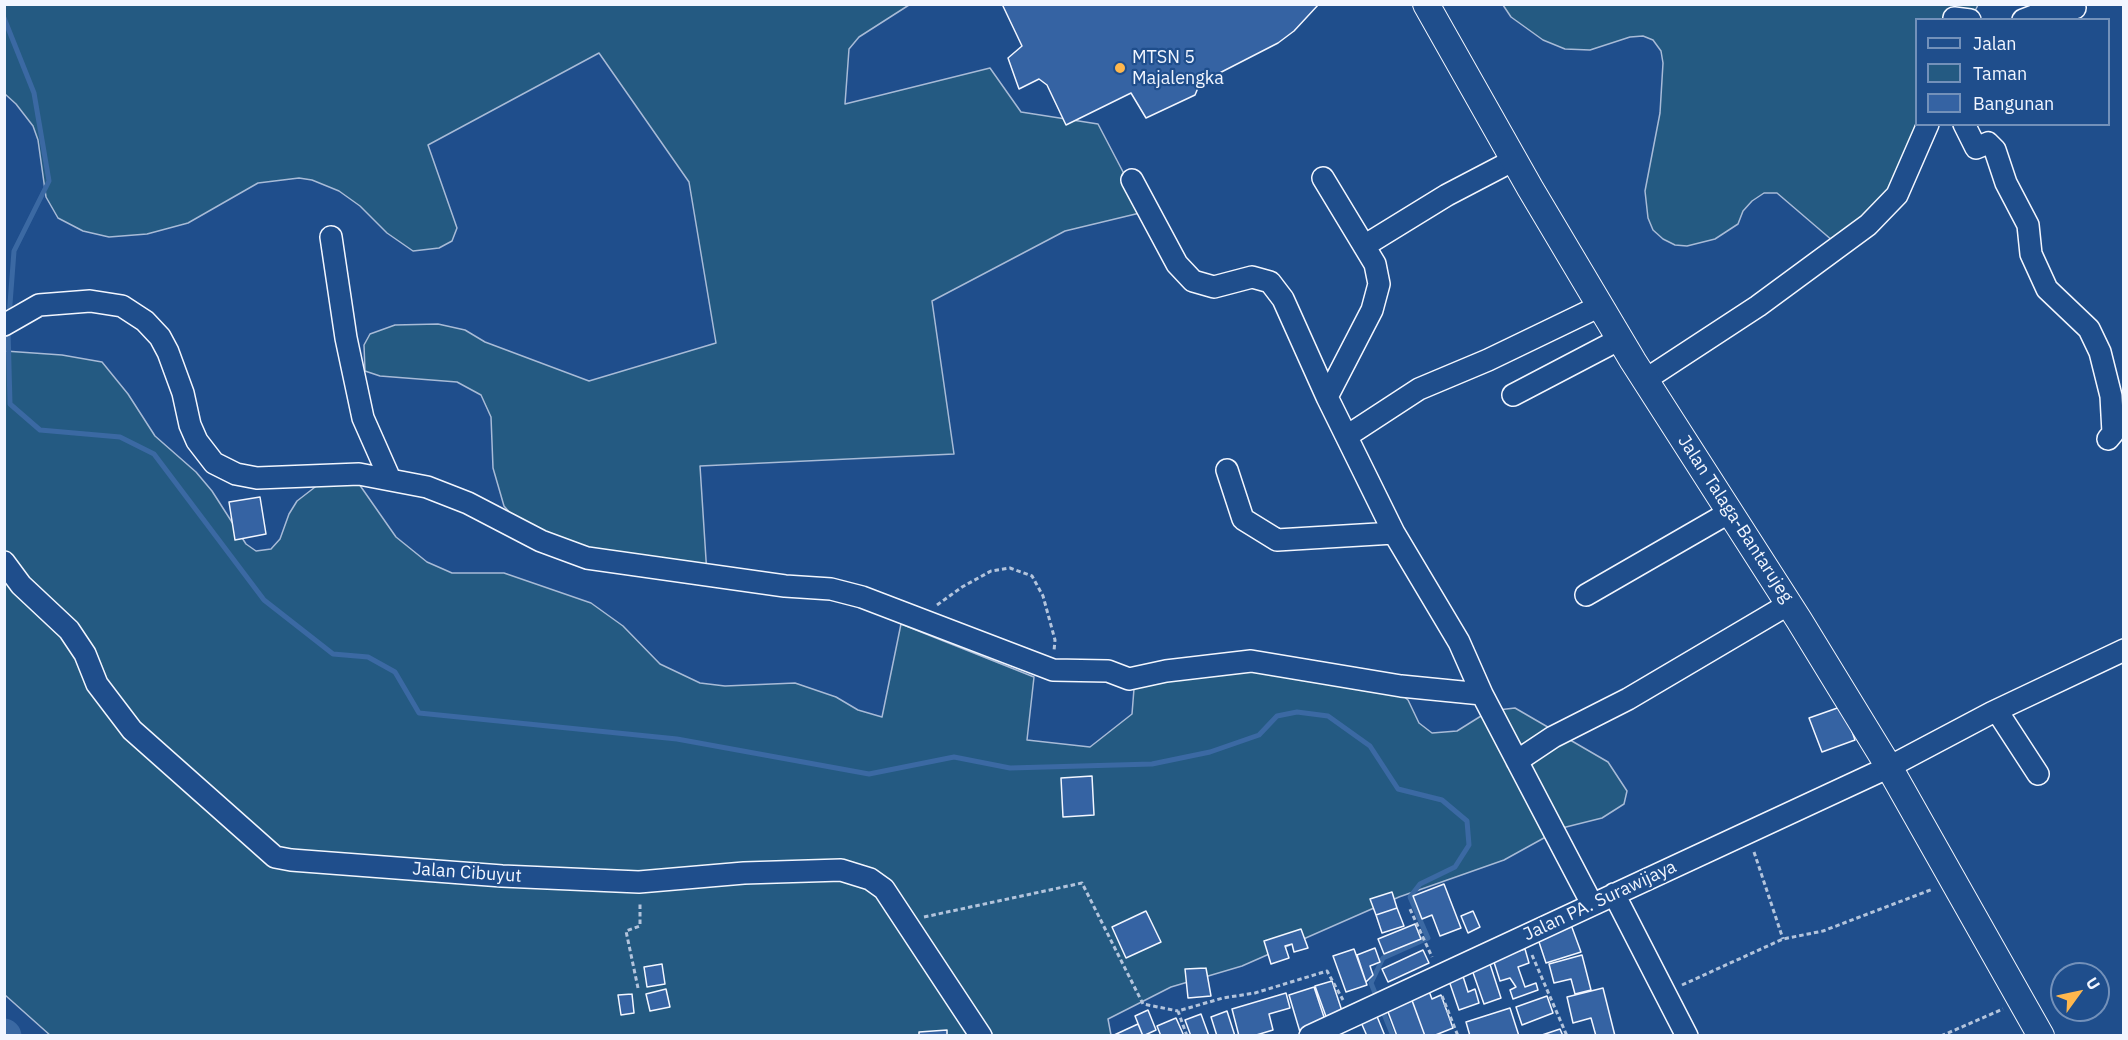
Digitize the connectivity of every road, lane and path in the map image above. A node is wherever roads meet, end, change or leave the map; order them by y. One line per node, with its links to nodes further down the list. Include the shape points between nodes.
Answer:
1 (1426, 4): 6 (main road, Jalan Talaga-Bantarujeg)
2 (2075, 8): 3 (street)
3 (2028, 18)
4 (1927, 126): 14 (street, via 1897,195 1868,225 1758,306)
5 (1965, 126): 18 (street, via 1976,148 1988,143 1995,150 2006,183 2028,225 2031,254 2047,289 2089,329 2100,352 2111,396 2113,433)
6 (1514, 160): 10 (street); 11 (main road, Jalan Talaga-Bantarujeg)
7 (1323, 178): 10 (street)
8 (1132, 180): 16 (street, via 1177,264 1192,281 1214,287 1252,277 1270,282 1283,299)
9 (331, 237): 20 (street, via 363,418)
10 (1364, 246): 16 (street, via 1375,264 1378,284 1372,310)
11 (1600, 306): 13 (main road, Jalan Talaga-Bantarujeg); 17 (street, via 1419,389)
12 (11, 321): 20 (street, via 39,305 90,301 122,306 145,321 160,338 183,393 197,441 214,463 236,474 257,478 349,474)
13 (1620, 339): 14 (main road, Jalan Talaga-Bantarujeg); 15 (street)
14 (1645, 380): 21 (main road, Jalan Talaga-Bantarujeg)
15 (1513, 395)
16 (1327, 397): 17 (street)
17 (1347, 436): 22 (street)
18 (2108, 439)
19 (1227, 470): 22 (street, via 1243,519 1277,540)
20 (390, 479): 26 (street, via 438,491 541,541 587,558 831,589)
21 (1730, 512): 24 (street); 25 (main road, Jalan Talaga-Bantarujeg)
22 (1394, 533): 29 (street, via 1459,642)
23 (4, 562): 36 (street, Jalan Cibuyut, via 21,585 69,630 85,654 97,684 132,730 275,857 490,875)
24 (1586, 595)
25 (1789, 604): 31 (street); 32 (main road, Jalan Talaga-Bantarujeg)
26 (919, 619): 28 (street); 28 (path, via 991,571 1010,568 1032,576 1043,596 1055,640)
27 (2124, 650): 30 (street, Jalan PA. Surawijaya)
28 (1053, 670): 29 (street, via 1108,670 1129,679 1251,661 1401,686)
29 (1482, 694): 31 (street)
30 (1997, 711): 32 (street, Jalan PA. Surawijaya); 33 (street)
31 (1517, 761): 38 (street)
32 (1889, 768): 34 (street, Jalan PA. Surawijaya); 35 (main road, Jalan Talaga-Bantarujeg)
33 (2038, 774)
34 (1748, 833): 37 (street, Jalan PA. Surawijaya); 42 (path)
35 (1953, 881): 42 (path, via 1823,931); 46 (main road, Jalan Talaga-Bantarujeg)
36 (639, 882): 40 (street, Jalan Cibuyut, via 754,872 841,870 870,879 884,889); 44 (path, via 640,926 626,931)
37 (1614, 894): 38 (street, Jalan PA. Surawijaya); 45 (street)
38 (1592, 904): 41 (street, Jalan PA. Surawijaya)
39 (1410, 909): 43 (path)
40 (905, 921): 47 (path, via 1082,883 1143,1004); 50 (street, Jalan Cibuyut)
41 (1524, 936): 43 (street, Jalan PA. Surawijaya); 53 (path)
42 (1783, 939): 45 (path)
43 (1438, 976): 48 (street, Jalan PA. Surawijaya); 52 (path)
44 (638, 988)
45 (1664, 993): 54 (street)
46 (2024, 1001): 55 (path); 56 (main road, Jalan Talaga-Bantarujeg)
47 (1178, 1011): 48 (path, via 1327,971); 51 (path)
48 (1350, 1017): 49 (street, Jalan PA. Surawijaya)
49 (1320, 1033)
50 (981, 1035)
51 (1187, 1035)
52 (1458, 1035)
53 (1567, 1035)
54 (1687, 1035)
55 (1941, 1035)
56 (2041, 1035)

